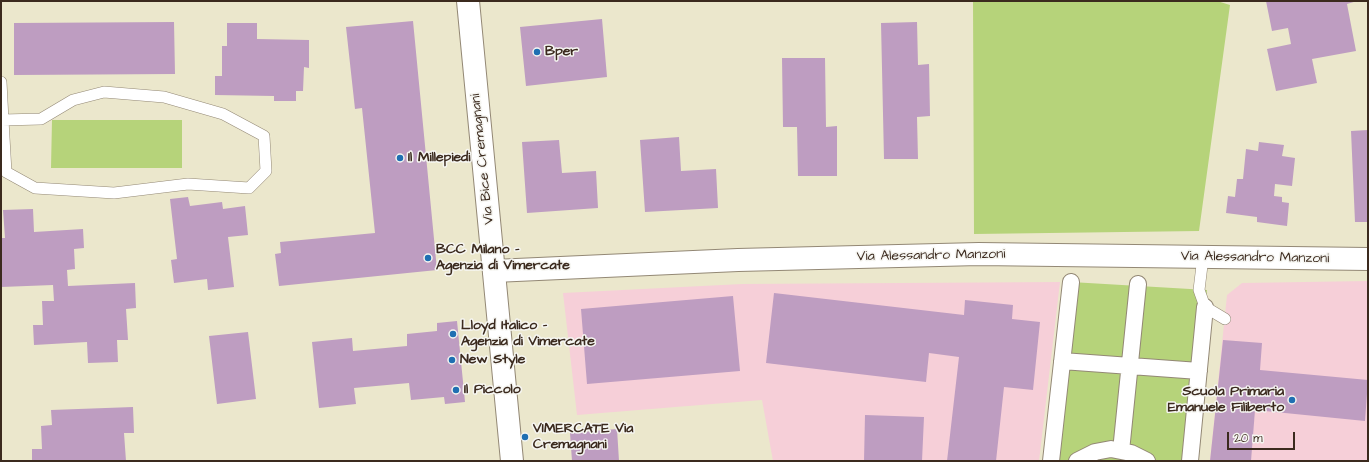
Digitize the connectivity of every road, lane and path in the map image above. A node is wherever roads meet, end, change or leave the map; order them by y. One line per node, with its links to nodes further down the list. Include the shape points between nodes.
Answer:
1 (468, 1): 7 (street, Via Bice Cremagnani)
2 (1, 82): 3 (lane)
3 (3, 120): 4 (lane); 4 (lane, via 41,119 73,100 104,92 164,97 223,114 264,136 266,171 249,188 188,184 114,193 35,188)
4 (3, 173)
5 (1203, 257): 6 (street, Via Alessandro Manzoni); 7 (street, Via Alessandro Manzoni, via 964,255 738,260); 10 (lane, via 1199,290)
6 (1368, 260)
7 (494, 271): 16 (street, Via Bice Cremagnani)
8 (1071, 282): 12 (street)
9 (1138, 284): 13 (street)
10 (1205, 307): 11 (lane); 14 (street)
11 (1225, 319)
12 (1062, 361): 13 (street); 17 (street)
13 (1128, 366): 14 (street); 15 (street)
14 (1199, 371): 20 (street)
15 (1121, 451): 18 (street, via 1095,452); 19 (street, via 1131,452)
16 (512, 461)
17 (1051, 461)
18 (1077, 461)
19 (1147, 461)
20 (1190, 461)

